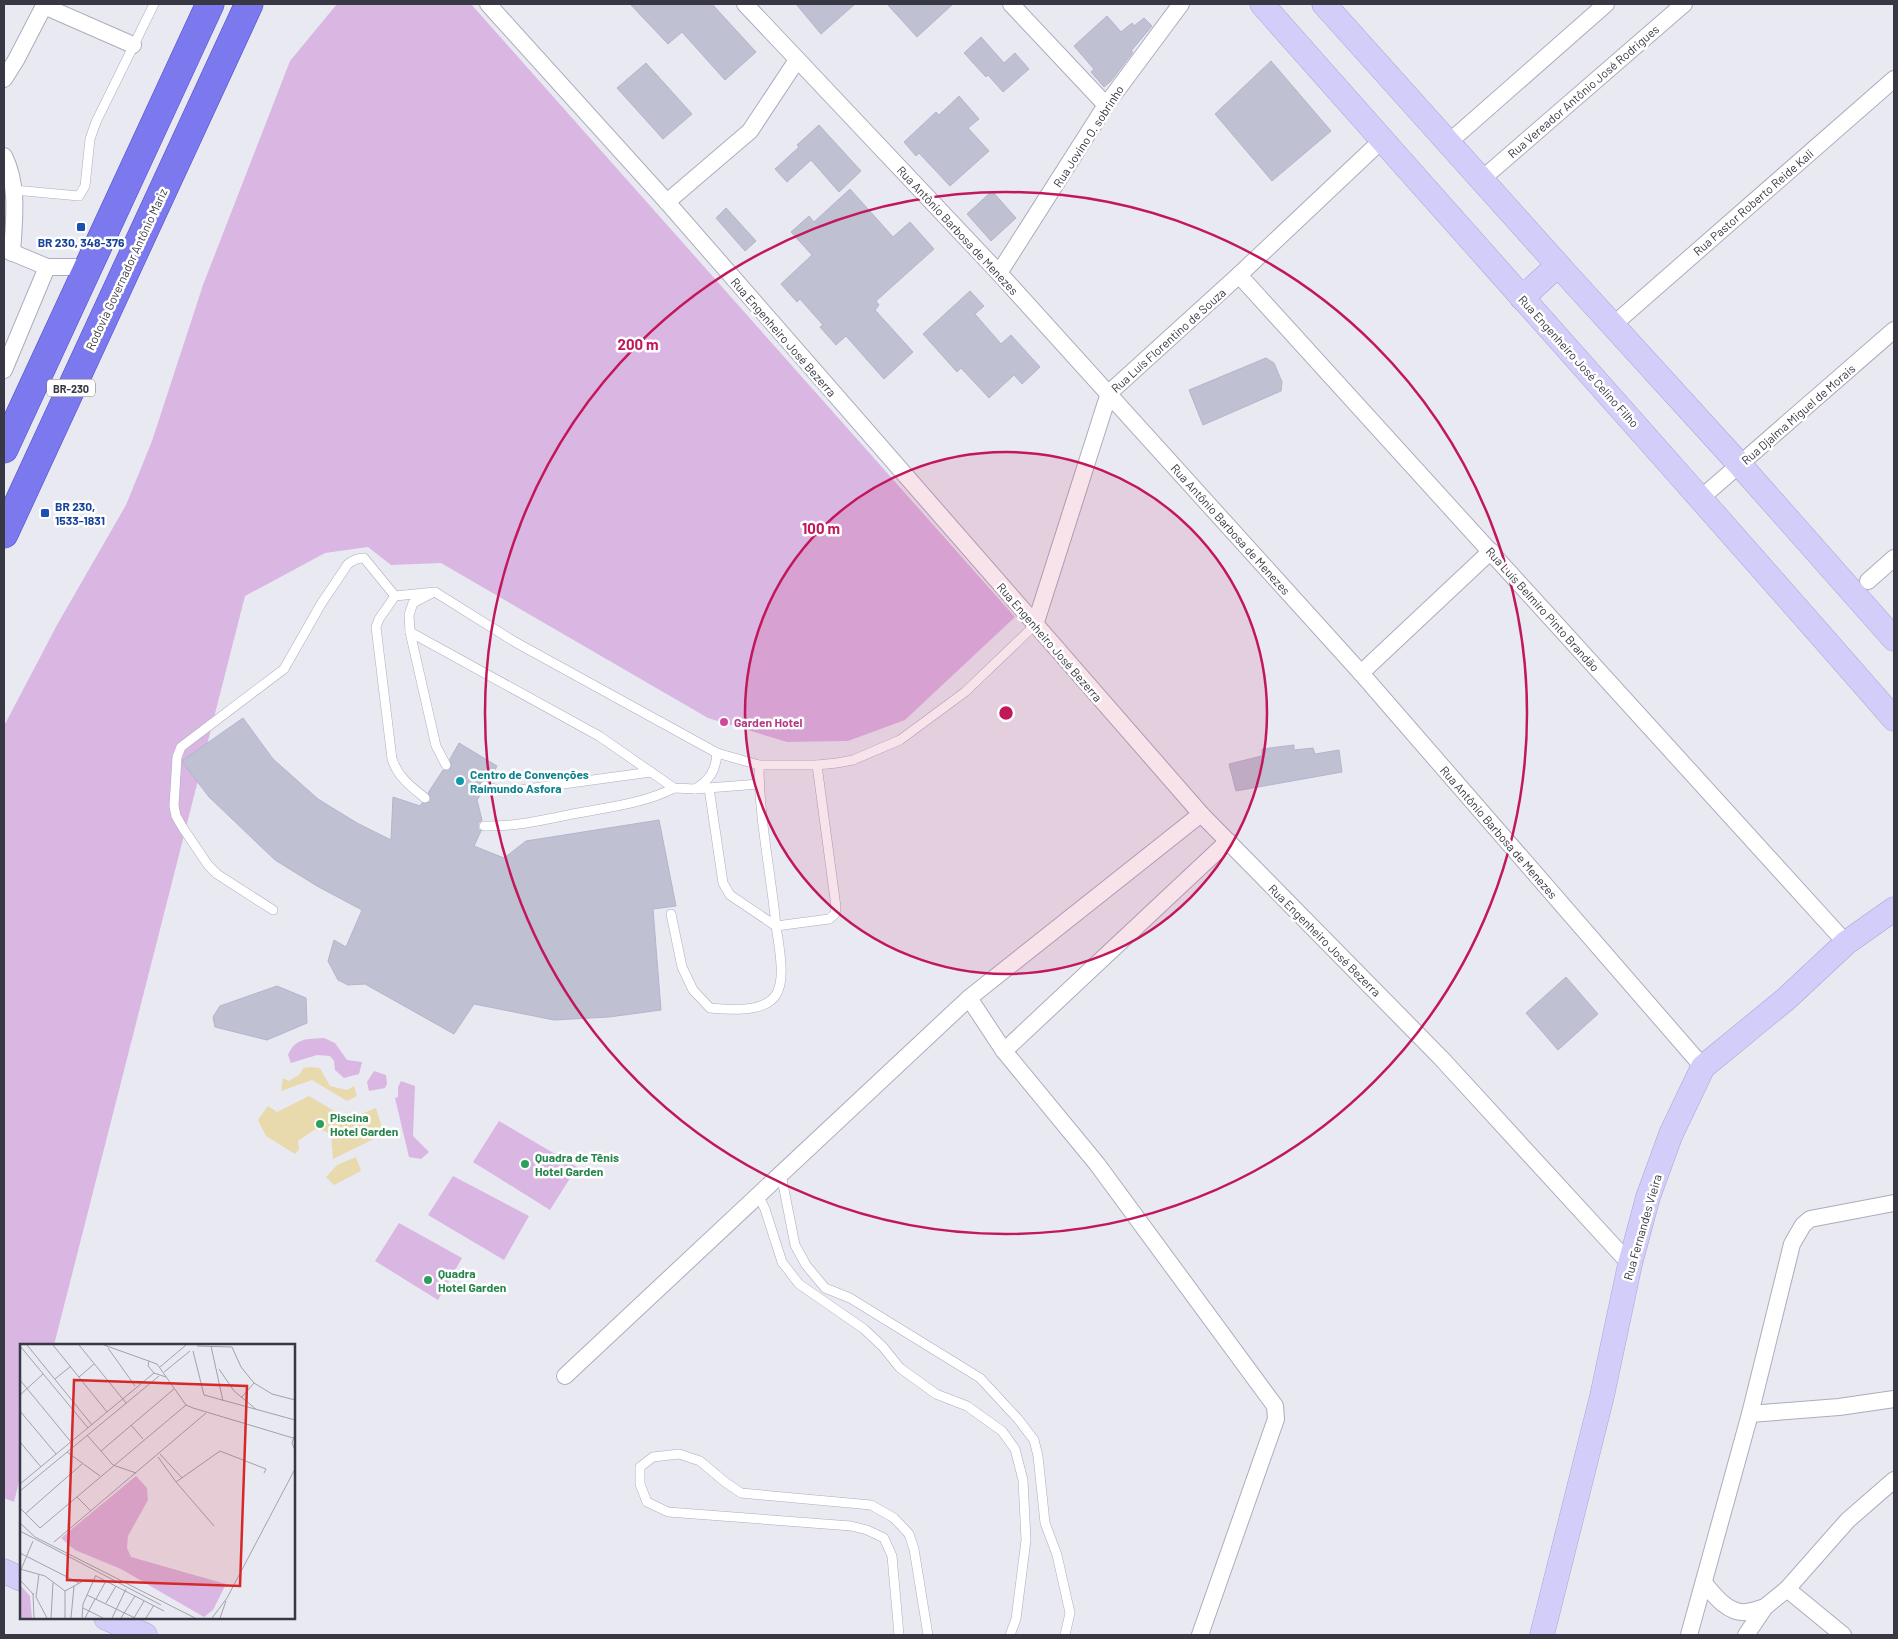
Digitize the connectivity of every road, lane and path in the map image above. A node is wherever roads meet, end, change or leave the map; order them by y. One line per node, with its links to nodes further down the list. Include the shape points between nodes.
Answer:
1 (154, 4): 13 (lane)
2 (210, 4): 27 (highway, BR-230)
3 (249, 4): 38 (highway, Rodovia Governador Antônio Mariz / BR-230)
4 (488, 4): 23 (street, Rua Engenheiro José Bezerra)
5 (745, 4): 14 (street, Rua Antônio Barbosa de Menezes)
6 (1011, 4): 17 (street)
7 (1181, 4): 17 (street, Rua Jovino O. sobrinho)
8 (1262, 4): 18 (street, Rua Engenheiro José Celino Filho)
9 (1324, 4): 19 (street)
10 (1606, 4): 19 (street)
11 (1684, 4): 21 (street, Rua Vereador Antônio José Rodrigues)
12 (44, 5): 13 (street); 16 (street)
13 (133, 45): 22 (lane, via 96,122 90,139 85,186 79,196)
14 (797, 60): 23 (street, via 750,131); 28 (street, Rua Antônio Barbosa de Menezes)
15 (1894, 78): 31 (street, Rua Pastor Roberto Reide Kali)
16 (4, 79)
17 (1106, 105): 28 (street, Rua Jovino O. sobrinho)
18 (1382, 140): 29 (street, Rua Luís Florentino de Souza); 30 (street, Rua Engenheiro José Celino Filho)
19 (1448, 143): 21 (street)
20 (4, 156): 22 (street)
21 (1482, 179): 25 (street)
22 (14, 190): 24 (street)
23 (667, 202): 44 (street, Rua Engenheiro José Bezerra)
24 (8, 251): 26 (street)
25 (1558, 266): 30 (street); 31 (street)
26 (47, 267): 27 (street); 33 (street)
27 (89, 267): 35 (highway, BR-230)
28 (1000, 273): 34 (street, Rua Antônio Barbosa de Menezes)
29 (1239, 275): 34 (street, Rua Luís Florentino de Souza); 39 (street, Rua Luís Belmiro Pinto Brandão)
30 (1522, 298): 37 (street, Rua Engenheiro José Celino Filho)
31 (1613, 325): 36 (street)
32 (1894, 330): 36 (street, Rua Djalma Miguel de Morais)
33 (5, 365)
34 (1109, 393): 44 (street, Rua Luís Florentino de Souza); 47 (street, Rua Antônio Barbosa de Menezes)
35 (4, 449)
36 (1740, 465): 37 (street, Rua Djalma Miguel de Morais); 46 (street)
37 (1701, 498): 48 (street, Rua Engenheiro José Celino Filho)
38 (4, 534)
39 (1491, 551): 47 (street); 67 (street, Rua Luís Belmiro Pinto Brandão)
40 (1894, 558): 41 (street)
41 (1868, 581)
42 (435, 592): 43 (lane); 45 (lane, via 413,603 409,615); 49 (lane, via 515,642)
43 (395, 596): 59 (lane, via 376,627 392,759 403,780); 64 (lane, via 364,558 352,560 321,604 284,669 187,742 177,757 174,806 183,828 217,874)
44 (1035, 625): 52 (lane, via 965,692 900,740 853,760); 60 (street, Rua Engenheiro José Bezerra)
45 (410, 632): 50 (lane, via 436,746); 53 (lane, via 599,736)
46 (1894, 639)
47 (1361, 673): 70 (street, Rua Antônio Barbosa de Menezes)
48 (1894, 720)
49 (717, 753): 51 (lane); 58 (lane, via 716,766 710,777)
50 (446, 765)
51 (759, 765): 52 (lane); 54 (lane)
52 (817, 765): 66 (lane, via 835,914 829,919)
53 (651, 772): 55 (lane, via 512,792); 56 (lane)
54 (759, 784): 57 (lane); 66 (lane)
55 (486, 786)
56 (674, 788): 58 (lane); 61 (lane, via 660,795 605,808 507,826)
57 (709, 788): 58 (lane); 66 (lane, via 723,883 730,895)
58 (695, 789)
59 (425, 798)
60 (1201, 814): 62 (street, Rua Engenheiro José Bezerra); 68 (street)
61 (484, 826)
62 (1228, 841): 69 (street); 74 (street, Rua Engenheiro José Bezerra, via 1441,1058)
63 (1894, 908): 67 (street, Rua Fernandes Vieira)
64 (273, 910)
65 (671, 914): 66 (lane, via 682,967 693,990 710,1008 733,1010 761,1006 775,998 781,984 782,962)
66 (776, 926)
67 (1846, 943): 70 (street, Rua Fernandes Vieira, via 1786,999)
68 (968, 998): 69 (street); 71 (street)
69 (1004, 1050): 90 (street, via 1097,1164 1275,1406 1276,1419)
70 (1702, 1067): 74 (street, Rua Fernandes Vieira, via 1671,1134 1648,1198)
71 (781, 1174): 72 (street); 89 (lane, via 794,1245 826,1288 850,1298 980,1378 1034,1440 1045,1523 1057,1555 1070,1613)
72 (758, 1195): 75 (street); 88 (lane, via 782,1262 799,1284 864,1329 900,1368 936,1394 967,1406 1002,1432 1015,1449 1023,1480 1026,1540 1016,1619)
73 (1894, 1204): 77 (street, via 1819,1216 1803,1225 1792,1244)
74 (1630, 1264): 91 (street, Rua Fernandes Vieira, via 1602,1396)
75 (565, 1376)
76 (1892, 1404): 77 (street)
77 (1750, 1414): 81 (street)
78 (1894, 1480): 82 (street, via 1848,1520)
79 (4, 1571): 80 (street)
80 (20, 1579)
81 (1704, 1583): 83 (street, via 1728,1607 1743,1612); 92 (street)
82 (1787, 1589): 83 (street); 94 (street)
83 (1765, 1607): 93 (street)
84 (108, 1619): 85 (street)
85 (144, 1635)
86 (899, 1635): 87 (lane, via 892,1556 884,1538 850,1526 668,1512 647,1502 640,1484 640,1467 653,1457 679,1454 700,1461 741,1493 871,1505 879,1509 894,1518 908,1534 914,1549)
87 (928, 1635)
88 (1010, 1635)
89 (1065, 1635)
90 (1200, 1635)
91 (1542, 1635)
92 (1689, 1635)
93 (1746, 1635)
94 (1843, 1635)

